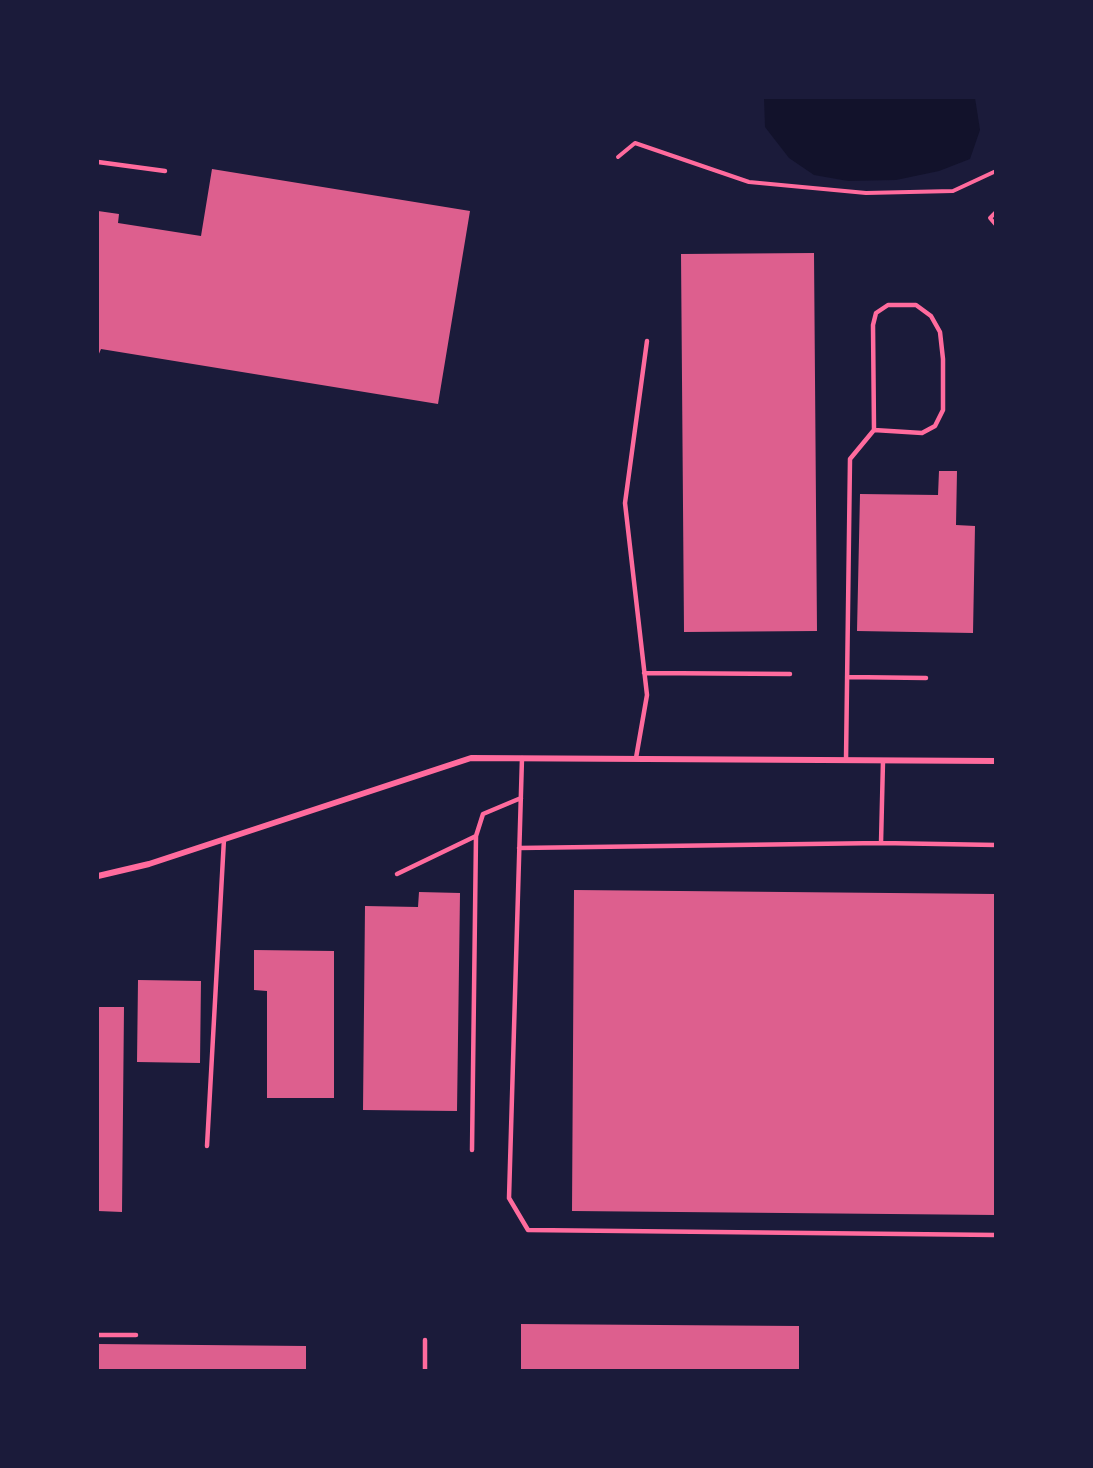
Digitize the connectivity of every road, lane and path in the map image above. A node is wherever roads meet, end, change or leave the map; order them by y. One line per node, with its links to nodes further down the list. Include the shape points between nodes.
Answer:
1 (618, 157): 4 (path, via 634,143 749,182 866,193 953,191)
2 (98, 162): 3 (lane)
3 (165, 171)
4 (996, 171)
5 (996, 212): 6 (path, via 990,218)
6 (996, 225)
7 (648, 341): 9 (lane, via 625,503)
8 (874, 430): 8 (lane, via 922,433 935,426 943,411 940,332 931,316 916,305 888,304 876,314); 11 (lane, via 850,459)
9 (644, 673): 10 (lane); 14 (lane, via 647,695)
10 (790, 674)
11 (847, 676): 12 (lane); 15 (lane)
12 (926, 678)
13 (522, 758): 14 (street); 18 (lane); 20 (street, via 471,758)
14 (636, 758): 15 (street)
15 (846, 760): 16 (street)
16 (883, 760): 17 (street); 21 (lane)
17 (996, 761)
18 (521, 798): 19 (lane, via 483,814); 23 (lane)
19 (476, 836): 24 (lane); 27 (lane)
20 (224, 839): 25 (street); 26 (lane)
21 (882, 843): 22 (lane); 23 (lane)
22 (996, 845)
23 (519, 848): 28 (lane, via 509,1198 528,1230)
24 (397, 874)
25 (98, 876)
26 (207, 1146)
27 (472, 1150)
28 (996, 1235)
29 (98, 1335): 30 (lane)
30 (136, 1335)
31 (425, 1340): 32 (lane)
32 (425, 1371)

